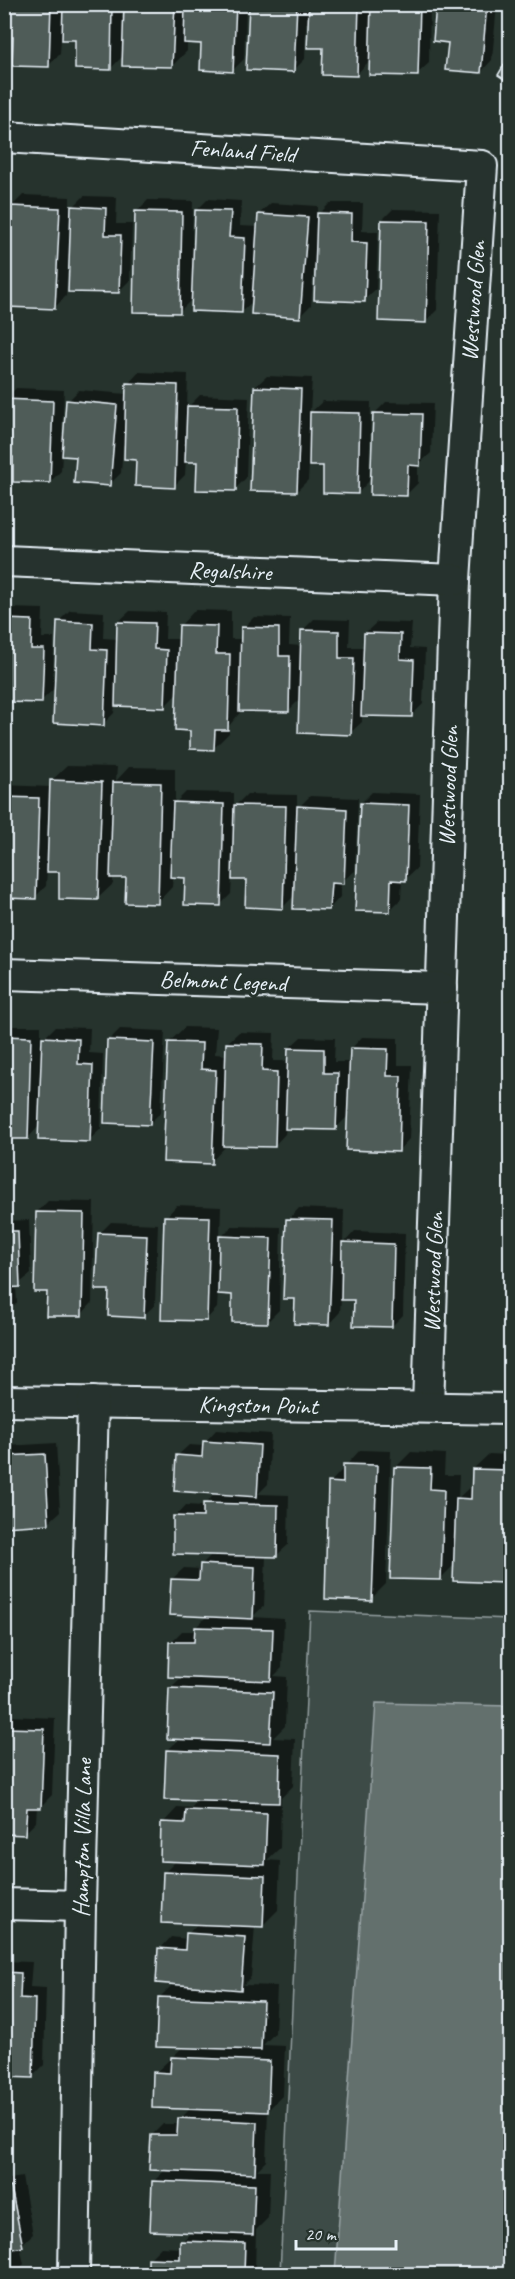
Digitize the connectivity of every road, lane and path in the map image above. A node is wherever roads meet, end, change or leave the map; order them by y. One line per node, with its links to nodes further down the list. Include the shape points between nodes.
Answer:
1 (4, 137): 2 (street, Fenland Field)
2 (482, 166): 4 (street, Westwood Glen)
3 (4, 561): 4 (street, Regalshire)
4 (455, 580): 6 (street, Westwood Glen)
5 (4, 974): 6 (street, Belmont Legend)
6 (442, 988): 9 (street, Westwood Glen)
7 (4, 1401): 8 (street, Kingston Point)
8 (93, 1402): 9 (street, Kingston Point); 12 (street, Hampton Villa Lane)
9 (428, 1407): 10 (street, Kingston Point)
10 (510, 1409)
11 (4, 1904): 12 (street)
12 (80, 1906): 13 (street, Hampton Villa Lane)
13 (74, 2274)

